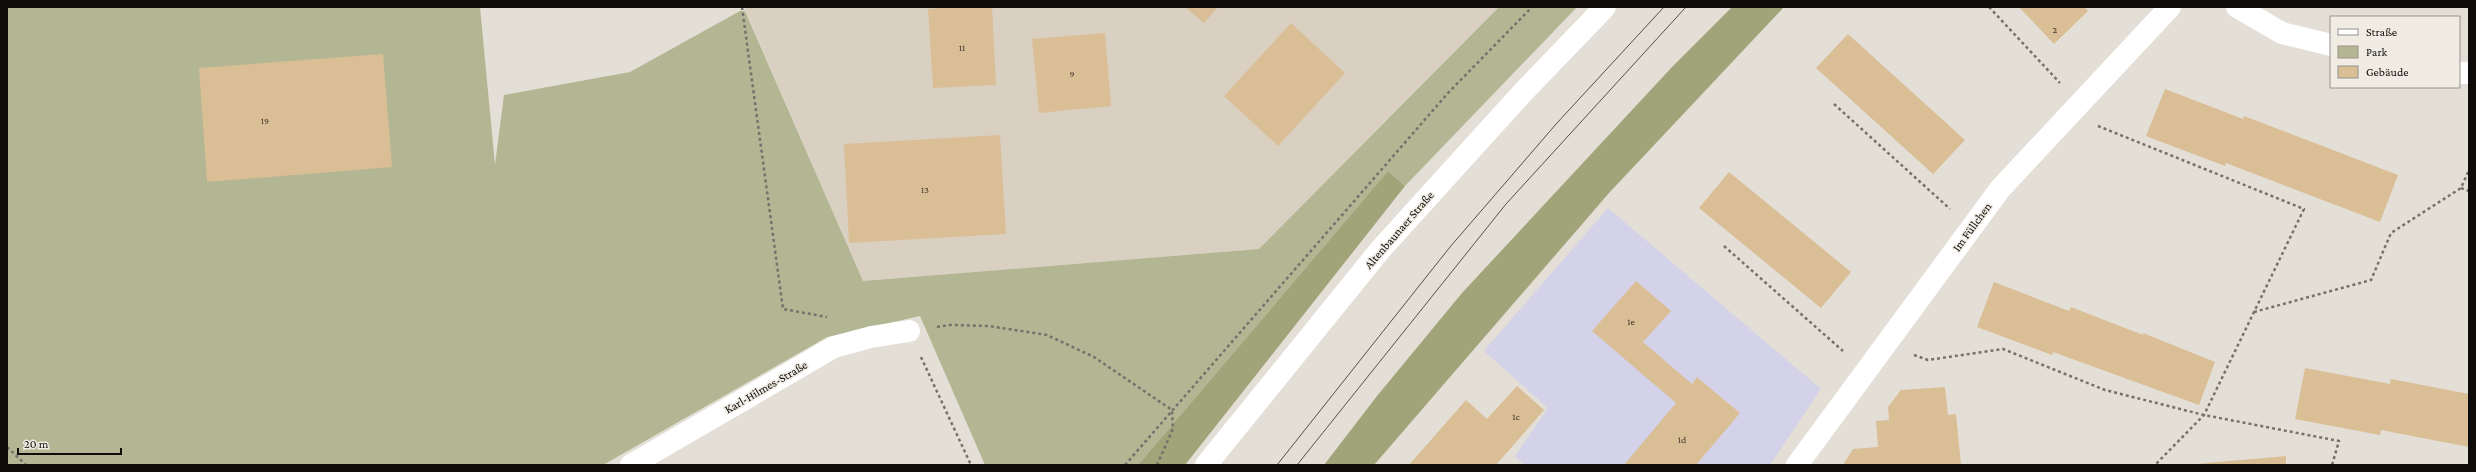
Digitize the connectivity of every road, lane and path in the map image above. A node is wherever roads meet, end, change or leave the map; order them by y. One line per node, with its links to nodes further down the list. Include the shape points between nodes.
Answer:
1 (742, 7): 16 (path, via 783,309)
2 (1532, 7): 20 (path, via 1448,93)
3 (1605, 7): 28 (street, Altenbaunaer Straße, via 1526,89 1380,250)
4 (1989, 7): 9 (path)
5 (2170, 7): 9 (street, Im Füllchen)
6 (2237, 7): 7 (street, via 2282,33)
7 (2330, 45)
8 (1834, 104): 13 (path)
9 (2074, 109): 13 (street, Im Füllchen, via 2000,189); 15 (path, via 2304,209)
10 (2469, 170): 11 (path)
11 (2461, 188): 12 (path); 15 (path, via 2391,233 2371,280)
12 (2469, 191)
13 (1971, 228): 18 (street, Im Füllchen)
14 (1724, 246): 19 (path)
15 (2254, 312): 21 (path)
16 (830, 317)
17 (909, 331): 20 (path, via 958,325 989,326 1047,335 1094,357); 24 (street, Karl-Hilmes-Straße, via 834,347); 25 (path)
18 (1885, 345): 19 (street, Im Füllchen); 21 (path, via 1928,360 2003,349 2105,390)
19 (1866, 371): 29 (street, Im Füllchen)
20 (1172, 410): 26 (path); 27 (path, via 1173,429)
21 (2204, 415): 30 (path); 31 (path, via 2339,441)
22 (7, 447): 23 (path)
23 (26, 465)
24 (631, 465)
25 (971, 465)
26 (1125, 465)
27 (1157, 465)
28 (1206, 465)
29 (1797, 465)
30 (2155, 465)
31 (2332, 465)

